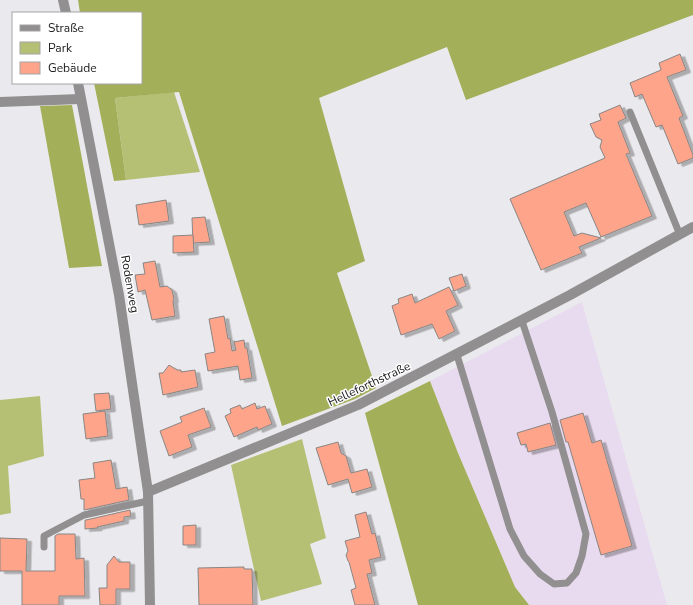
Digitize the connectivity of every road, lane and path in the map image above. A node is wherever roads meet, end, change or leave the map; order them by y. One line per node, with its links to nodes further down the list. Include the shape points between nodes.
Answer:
1 (63, 0): 2 (street)
2 (66, 12)
3 (78, 84): 4 (street, Rodenweg)
4 (80, 100): 5 (street); 11 (street, Rodenweg, via 119,295)
5 (0, 102)
6 (630, 112): 8 (lane)
7 (693, 227): 8 (street, Helleforthstraße)
8 (680, 234): 9 (street, Helleforthstraße)
9 (522, 321): 10 (street, Helleforthstraße); 10 (lane, via 552,412 586,534 576,573 567,583 554,584 540,574 524,556 510,529)
10 (457, 355): 11 (street, Helleforthstraße, via 358,405)
11 (148, 496): 12 (lane, via 84,515 44,536); 13 (street)
12 (44, 547)
13 (150, 605)

